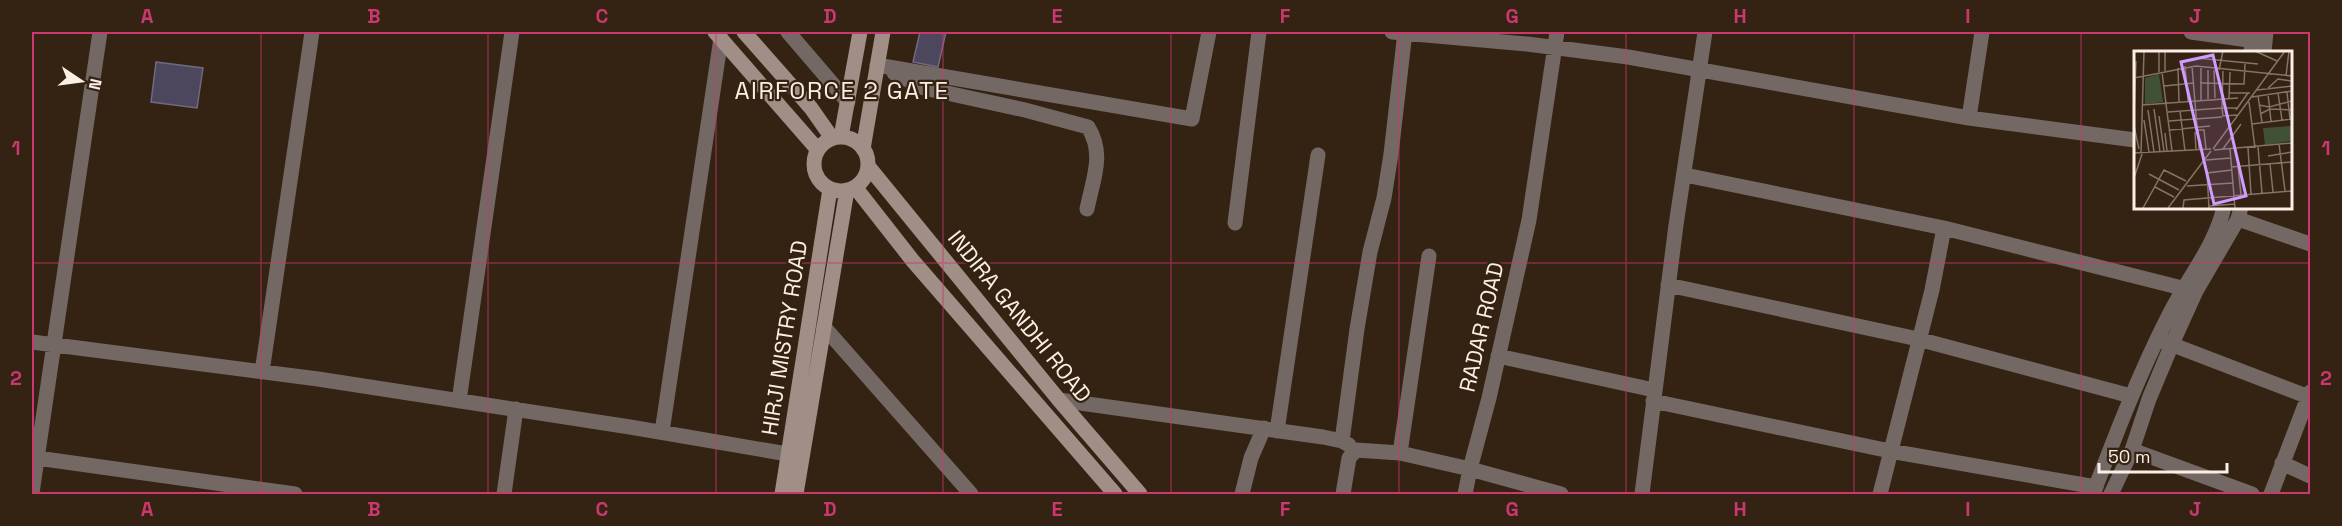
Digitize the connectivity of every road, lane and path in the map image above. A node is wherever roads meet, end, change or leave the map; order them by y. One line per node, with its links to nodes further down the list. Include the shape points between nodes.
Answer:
1 (100, 32): 45 (street)
2 (312, 32): 47 (street)
3 (512, 32): 51 (street)
4 (744, 32): 22 (main road)
5 (788, 32): 20 (street)
6 (860, 32): 20 (main road)
7 (883, 32): 18 (main road)
8 (1209, 32): 18 (street, via 1192,119)
9 (1259, 32): 34 (street)
10 (1401, 32): 17 (street); 56 (street, via 1392,154 1370,252)
11 (1557, 32): 17 (street, RADAR ROAD)
12 (1705, 32): 19 (street)
13 (1982, 32): 21 (street)
14 (2191, 32): 16 (street)
15 (718, 35): 25 (main road); 55 (street)
16 (2259, 42)
17 (1555, 48): 19 (street); 46 (street, RADAR ROAD, via 1529,220)
18 (878, 65): 24 (main road); 32 (street, via 924,88 1088,127 1098,151)
19 (1700, 71): 21 (street); 28 (street)
20 (848, 102): 22 (main road)
21 (1969, 118): 23 (street)
22 (837, 138): 24 (main road, via 858,143); 25 (main road)
23 (2134, 140)
24 (863, 149): 27 (main road)
25 (818, 150): 30 (main road, via 817,176)
26 (1318, 155): 54 (street)
27 (868, 166): 29 (main road, via 866,174); 52 (main road, INDIRA GANDHI ROAD)
28 (1685, 175): 35 (street); 38 (street)
29 (851, 188): 30 (main road); 40 (main road, HIRJI MISTRY ROAD); 74 (main road, INDIRA GANDHI ROAD)
30 (830, 189): 61 (main road, HIRJI MISTRY ROAD)
31 (2224, 208): 39 (street, via 2213,239)
32 (1086, 209)
33 (2239, 213): 36 (street); 44 (street)
34 (1235, 223)
35 (1944, 228): 39 (street); 41 (street)
36 (2310, 244)
37 (1429, 256): 60 (street)
38 (1668, 285): 41 (street); 49 (street)
39 (2182, 288): 42 (street)
40 (824, 327): 61 (main road, HIRJI MISTRY ROAD); 73 (street)
41 (1918, 339): 50 (street); 59 (street)
42 (2157, 339): 44 (street); 50 (street)
43 (32, 342): 45 (street)
44 (2172, 344): 48 (street); 58 (street)
45 (53, 345): 47 (street); 62 (street)
46 (1498, 356): 49 (street); 64 (street, RADAR ROAD)
47 (262, 372): 51 (street)
48 (2310, 394): 63 (street)
49 (1653, 396): 59 (street); 80 (street)
50 (2131, 396): 66 (street)
51 (459, 400): 53 (street)
52 (1059, 400): 54 (street); 75 (main road, INDIRA GANDHI ROAD)
53 (516, 409): 55 (street); 70 (street)
54 (1271, 430): 56 (street); 76 (street, via 1251,458)
55 (662, 432): 61 (street)
56 (1342, 441): 57 (street)
57 (1356, 450): 60 (street); 77 (street, via 1348,458)
58 (2132, 450): 82 (street); 83 (street)
59 (1890, 451): 66 (street); 81 (street)
60 (1400, 453): 64 (street)
61 (795, 455): 71 (main road, HIRJI MISTRY ROAD); 72 (main road, HIRJI MISTRY ROAD)
62 (37, 458): 68 (street); 69 (street)
63 (2282, 464): 65 (street); 84 (street)
64 (1470, 469): 67 (street); 78 (street, RADAR ROAD)
65 (2310, 476)
66 (2094, 490)
67 (1540, 492): 79 (street)
68 (32, 493)
69 (295, 495)
70 (504, 495)
71 (782, 495)
72 (796, 495)
73 (971, 495)
74 (1115, 495)
75 (1140, 495)
76 (1242, 495)
77 (1342, 495)
78 (1465, 495)
79 (1561, 495)
80 (1642, 495)
81 (1880, 495)
82 (2111, 495)
83 (2252, 495)
84 (2271, 495)

